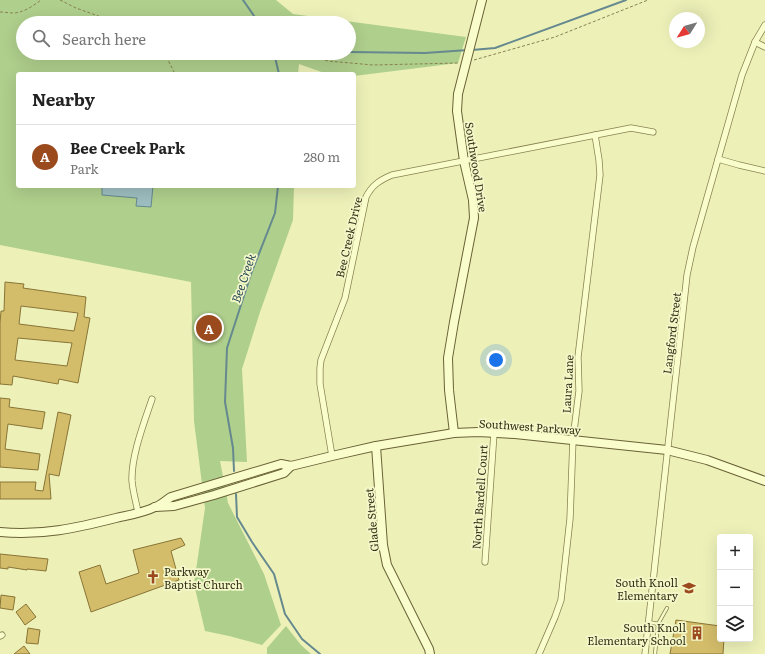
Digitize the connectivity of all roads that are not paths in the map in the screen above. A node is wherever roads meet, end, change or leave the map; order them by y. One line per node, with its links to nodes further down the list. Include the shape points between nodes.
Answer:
1 (482, 0): 8 (main road, Southwood Drive, via 473,37 462,63 458,94 457,111)
2 (765, 25): 3 (street, Langford Street)
3 (755, 42): 4 (street); 7 (street, Langford Street, via 742,75)
4 (765, 47)
5 (653, 132): 6 (street, Bee Creek Drive, via 631,128)
6 (595, 135): 8 (street, Bee Creek Drive); 13 (street, Laura Lane, via 600,175 578,356 579,391)
7 (718, 159): 9 (street, via 738,166); 15 (street, Langford Street, via 687,275)
8 (464, 160): 11 (main road, Southwood Drive, via 473,200 474,218 448,358); 16 (street, Bee Creek Drive, via 392,175 382,179 366,197 345,298 320,364 320,384)
9 (765, 170)
10 (152, 399): 18 (street, via 133,467 132,482)
11 (454, 433): 12 (main road, Southwest Parkway); 14 (main road, Southwest Parkway)
12 (494, 433): 13 (main road, Southwest Parkway); 20 (street, North Bardell Court)
13 (573, 439): 15 (main road, Southwest Parkway); 25 (street, Laura Lane, via 570,519 561,600)
14 (376, 446): 16 (main road, Southwest Parkway); 24 (main road, Glade Street, via 383,545 387,565)
15 (667, 450): 17 (main road, Southwest Parkway, via 707,460); 22 (street, Langford Street)
16 (332, 456): 18 (main road, Southwest Parkway, via 260,470 171,497 155,507)
17 (765, 481)
18 (138, 512): 19 (main road, Southwest Parkway, via 61,530 32,534)
19 (0, 532)
20 (484, 562)
21 (668, 608): 23 (lane)
22 (648, 622): 23 (lane); 26 (street, Langford Street)
23 (658, 624): 27 (lane)
24 (430, 654)
25 (539, 654)
26 (645, 654)
27 (655, 654)

